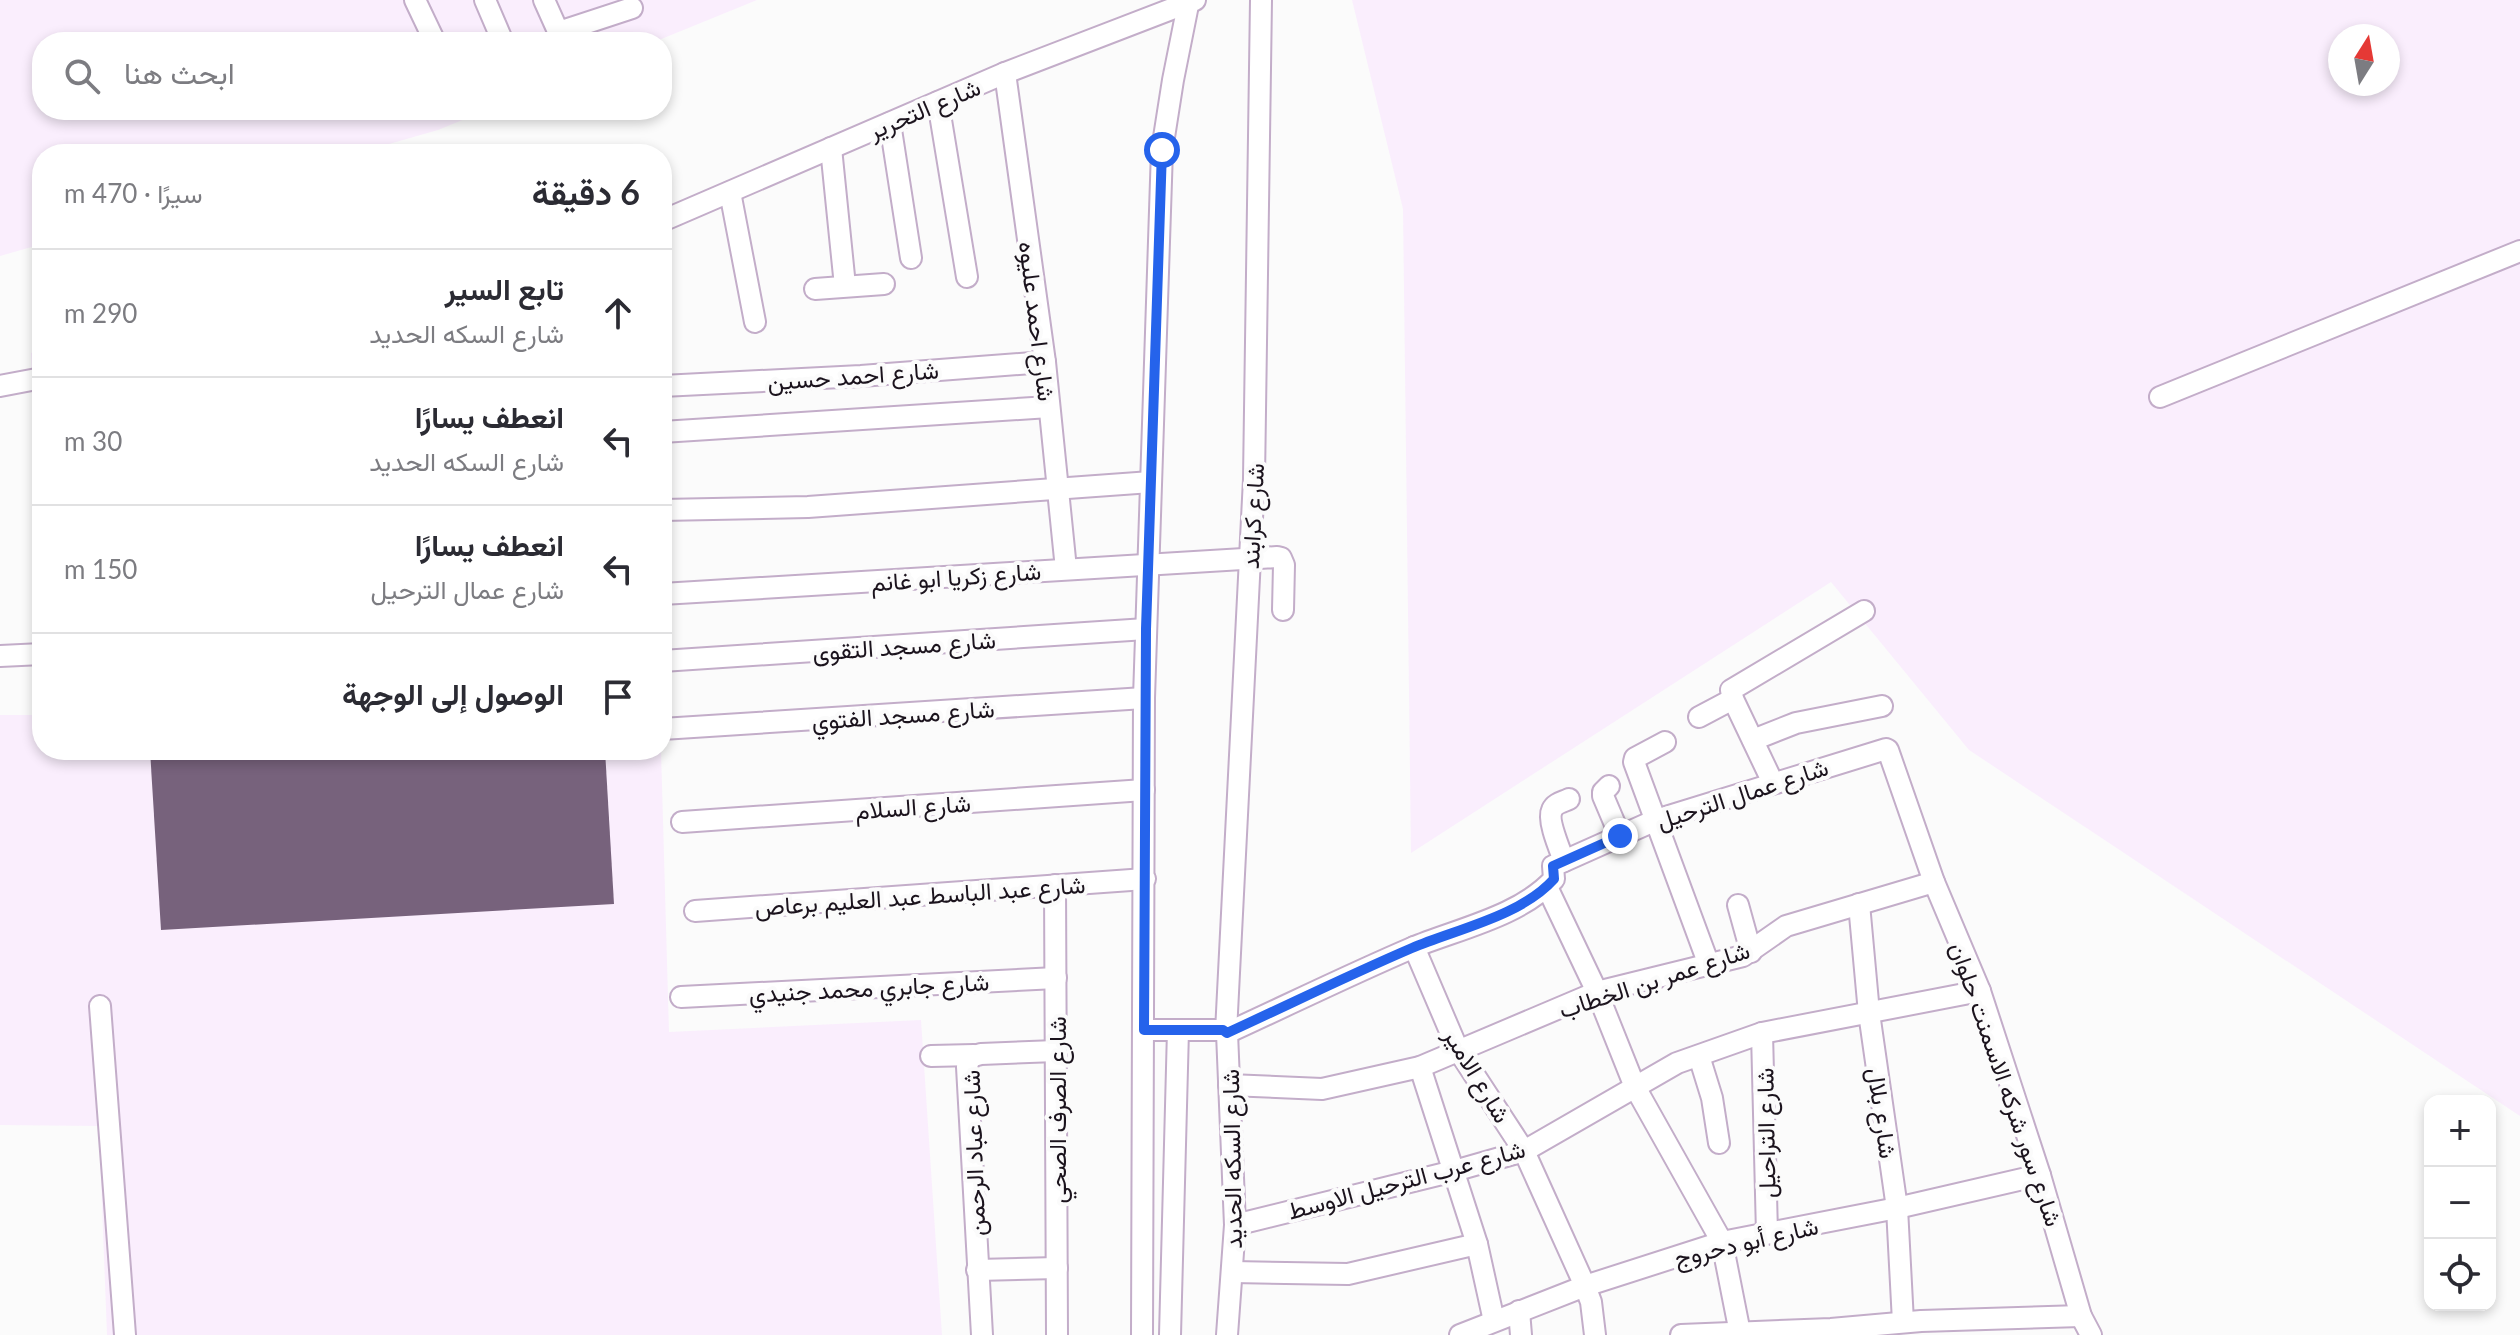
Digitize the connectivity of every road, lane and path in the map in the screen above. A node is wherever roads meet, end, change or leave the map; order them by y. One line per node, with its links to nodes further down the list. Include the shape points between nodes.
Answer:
1 (415, 0): 7 (street)
2 (485, 0): 8 (street)
3 (544, 0): 6 (street, via 562,31)
4 (1261, 0): 32 (street, شارع كرابند)
5 (1191, 1): 9 (street, شارع التحرير); 29 (street, via 1162,150)
6 (632, 8)
7 (430, 32)
8 (499, 32)
9 (1005, 73): 10 (street, شارع التحرير); 22 (street, شارع احمد عليوه)
10 (938, 102): 11 (street, شارع التحرير); 17 (street)
11 (890, 123): 12 (street, شارع التحرير); 16 (street)
12 (831, 148): 13 (street, شارع التحرير); 19 (street)
13 (730, 192): 14 (street, شارع التحرير); 21 (street)
14 (672, 217)
15 (2520, 251): 26 (street)
16 (911, 258)
17 (967, 277)
18 (884, 284): 19 (street)
19 (845, 286): 20 (street)
20 (815, 289)
21 (755, 322)
22 (1045, 362): 24 (street, شارع احمد حسين); 27 (street, شارع احمد عليوه)
23 (32, 380): 25 (street)
24 (672, 385)
25 (0, 386)
26 (2160, 397)
27 (1049, 407): 28 (street); 30 (street, شارع احمد عليوه)
28 (672, 431)
29 (1151, 482): 30 (street); 33 (street)
30 (1058, 489): 31 (street, via 808,507); 34 (street, شارع احمد عليوه)
31 (672, 510)
32 (1250, 558): 33 (street, شارع زكريا ابو غانم); 36 (street, شارع زكريا ابو غانم, via 1283,561); 76 (street, شارع كرابند)
33 (1148, 564): 34 (street, شارع زكريا ابو غانم); 38 (street)
34 (1066, 569): 35 (street, شارع زكريا ابو غانم)
35 (672, 593)
36 (1283, 610)
37 (1864, 611): 43 (street, via 1734,686)
38 (1146, 629): 41 (street, شارع مسجد التقوى); 42 (street)
39 (32, 654): 40 (street)
40 (0, 656)
41 (672, 660)
42 (1144, 698): 46 (street, شارع مسجد الفتوي); 52 (street)
43 (1733, 699): 45 (street); 47 (street)
44 (1882, 706): 47 (street, via 1796,723)
45 (1699, 717)
46 (672, 728)
47 (1753, 740): 50 (street)
48 (1665, 742): 54 (street, via 1634,760)
49 (1882, 748): 50 (street, شارع عمال الترحيل); 59 (street, شارع سور شركه الاسمنت حلوان, via 1888,750)
50 (1773, 783): 54 (street, شارع عمال الترحيل)
51 (1609, 786): 56 (street, via 1603,796)
52 (1144, 790): 55 (street, شارع السلام); 58 (street)
53 (1569, 799): 57 (street, via 1555,805 1550,819)
54 (1656, 820): 56 (street, شارع عمال الترحيل); 67 (street)
55 (682, 822)
56 (1620, 836): 57 (street, شارع عمال الترحيل)
57 (1564, 861): 61 (street, via 1552,867 1554,879)
58 (1145, 879): 60 (street, شارع عبد الباسط عبد العليم برعاص); 74 (street)
59 (1934, 882): 62 (street, شارع عمر بن الخطاب); 69 (street, شارع سور شركه الاسمنت حلوان)
60 (1055, 885): 64 (street, شارع عبد الباسط عبد العليم برعاص); 68 (street, شارع الصرف الصحي)
61 (1547, 887): 65 (street, via 1501,915); 70 (street)
62 (1859, 904): 66 (street, شارع عمر بن الخطاب, via 1786,926); 73 (street, شارع بلال)
63 (1738, 905): 66 (street)
64 (695, 911)
65 (1414, 947): 76 (street); 78 (street, شارع الامير)
66 (1751, 952): 67 (street, شارع عمر بن الخطاب)
67 (1709, 965): 70 (street, شارع عمر بن الخطاب)
68 (1056, 978): 71 (street, شارع جابري محمد جنيدي); 79 (street, شارع الصرف الصحي)
69 (1980, 991): 73 (street, شارع عرب الترحيل الاوسط); 89 (street, شارع سور شركه الاسمنت حلوان)
70 (1597, 992): 78 (street, شارع عمر بن الخطاب); 85 (street)
71 (681, 997)
72 (100, 1006): 106 (street)
73 (1869, 1013): 77 (street, شارع عرب الترحيل الاوسط); 90 (street, شارع بلال)
74 (1144, 1030): 75 (street); 109 (street)
75 (1178, 1030): 76 (street); 110 (street)
76 (1226, 1032): 84 (street, شارع السكه الحديد)
77 (1762, 1033): 82 (street, شارع عرب الترحيل الاوسط); 92 (street, شارع التراحيل)
78 (1458, 1050): 83 (street, شارع عمر بن الخطاب); 87 (street, شارع الامير)
79 (1056, 1051): 80 (street, شارع عباد الرحمن); 95 (street, شارع الصرف الصحي)
80 (974, 1055): 81 (street); 96 (street, شارع عباد الرحمن, via 967,1067)
81 (931, 1056)
82 (1699, 1056): 85 (street, شارع عرب الترحيل الاوسط); 86 (street)
83 (1420, 1067): 84 (street, شارع عمر بن الخطاب, via 1322,1089); 88 (street)
84 (1229, 1085): 91 (street, شارع السكه الحديد)
85 (1635, 1087): 87 (street, شارع عرب الترحيل الاوسط); 93 (street)
86 (1719, 1143)
87 (1524, 1151): 88 (street, شارع عرب الترحيل الاوسط); 98 (street, شارع الامير)
88 (1454, 1171): 91 (street, شارع عرب الترحيل الاوسط); 94 (street)
89 (2040, 1175): 90 (street, شارع أبو دحروج); 100 (street, شارع سور شركه الاسمنت حلوان)
90 (1897, 1208): 92 (street, شارع أبو دحروج); 102 (street, شارع بلال)
91 (1235, 1225): 97 (street, شارع السكه الحديد)
92 (1767, 1234): 93 (street, شارع أبو دحروج)
93 (1722, 1242): 98 (street, شارع أبو دحروج); 104 (street)
94 (1477, 1244): 97 (street, via 1348,1274); 101 (street)
95 (1057, 1268): 96 (street); 108 (street, شارع الصرف الصحي)
96 (977, 1270): 107 (street, شارع عباد الرحمن)
97 (1233, 1272): 111 (street, شارع السكه الحديد)
98 (1585, 1286): 99 (street, شارع أبو دحروج); 113 (street, شارع الامير)
99 (1519, 1311): 101 (street, شارع أبو دحروج); 112 (street)
100 (2081, 1316): 102 (street); 115 (street, شارع سور شركه الاسمنت حلوان)
101 (1494, 1321): 105 (street, شارع أبو دحروج)
102 (1914, 1326): 103 (street)
103 (1831, 1332): 104 (street)
104 (1740, 1333): 114 (street)
105 (1468, 1334)
106 (125, 1335)
107 (982, 1335)
108 (1057, 1335)
109 (1142, 1335)
110 (1170, 1335)
111 (1227, 1335)
112 (1521, 1335)
113 (1595, 1335)
114 (1681, 1335)
115 (2091, 1335)

